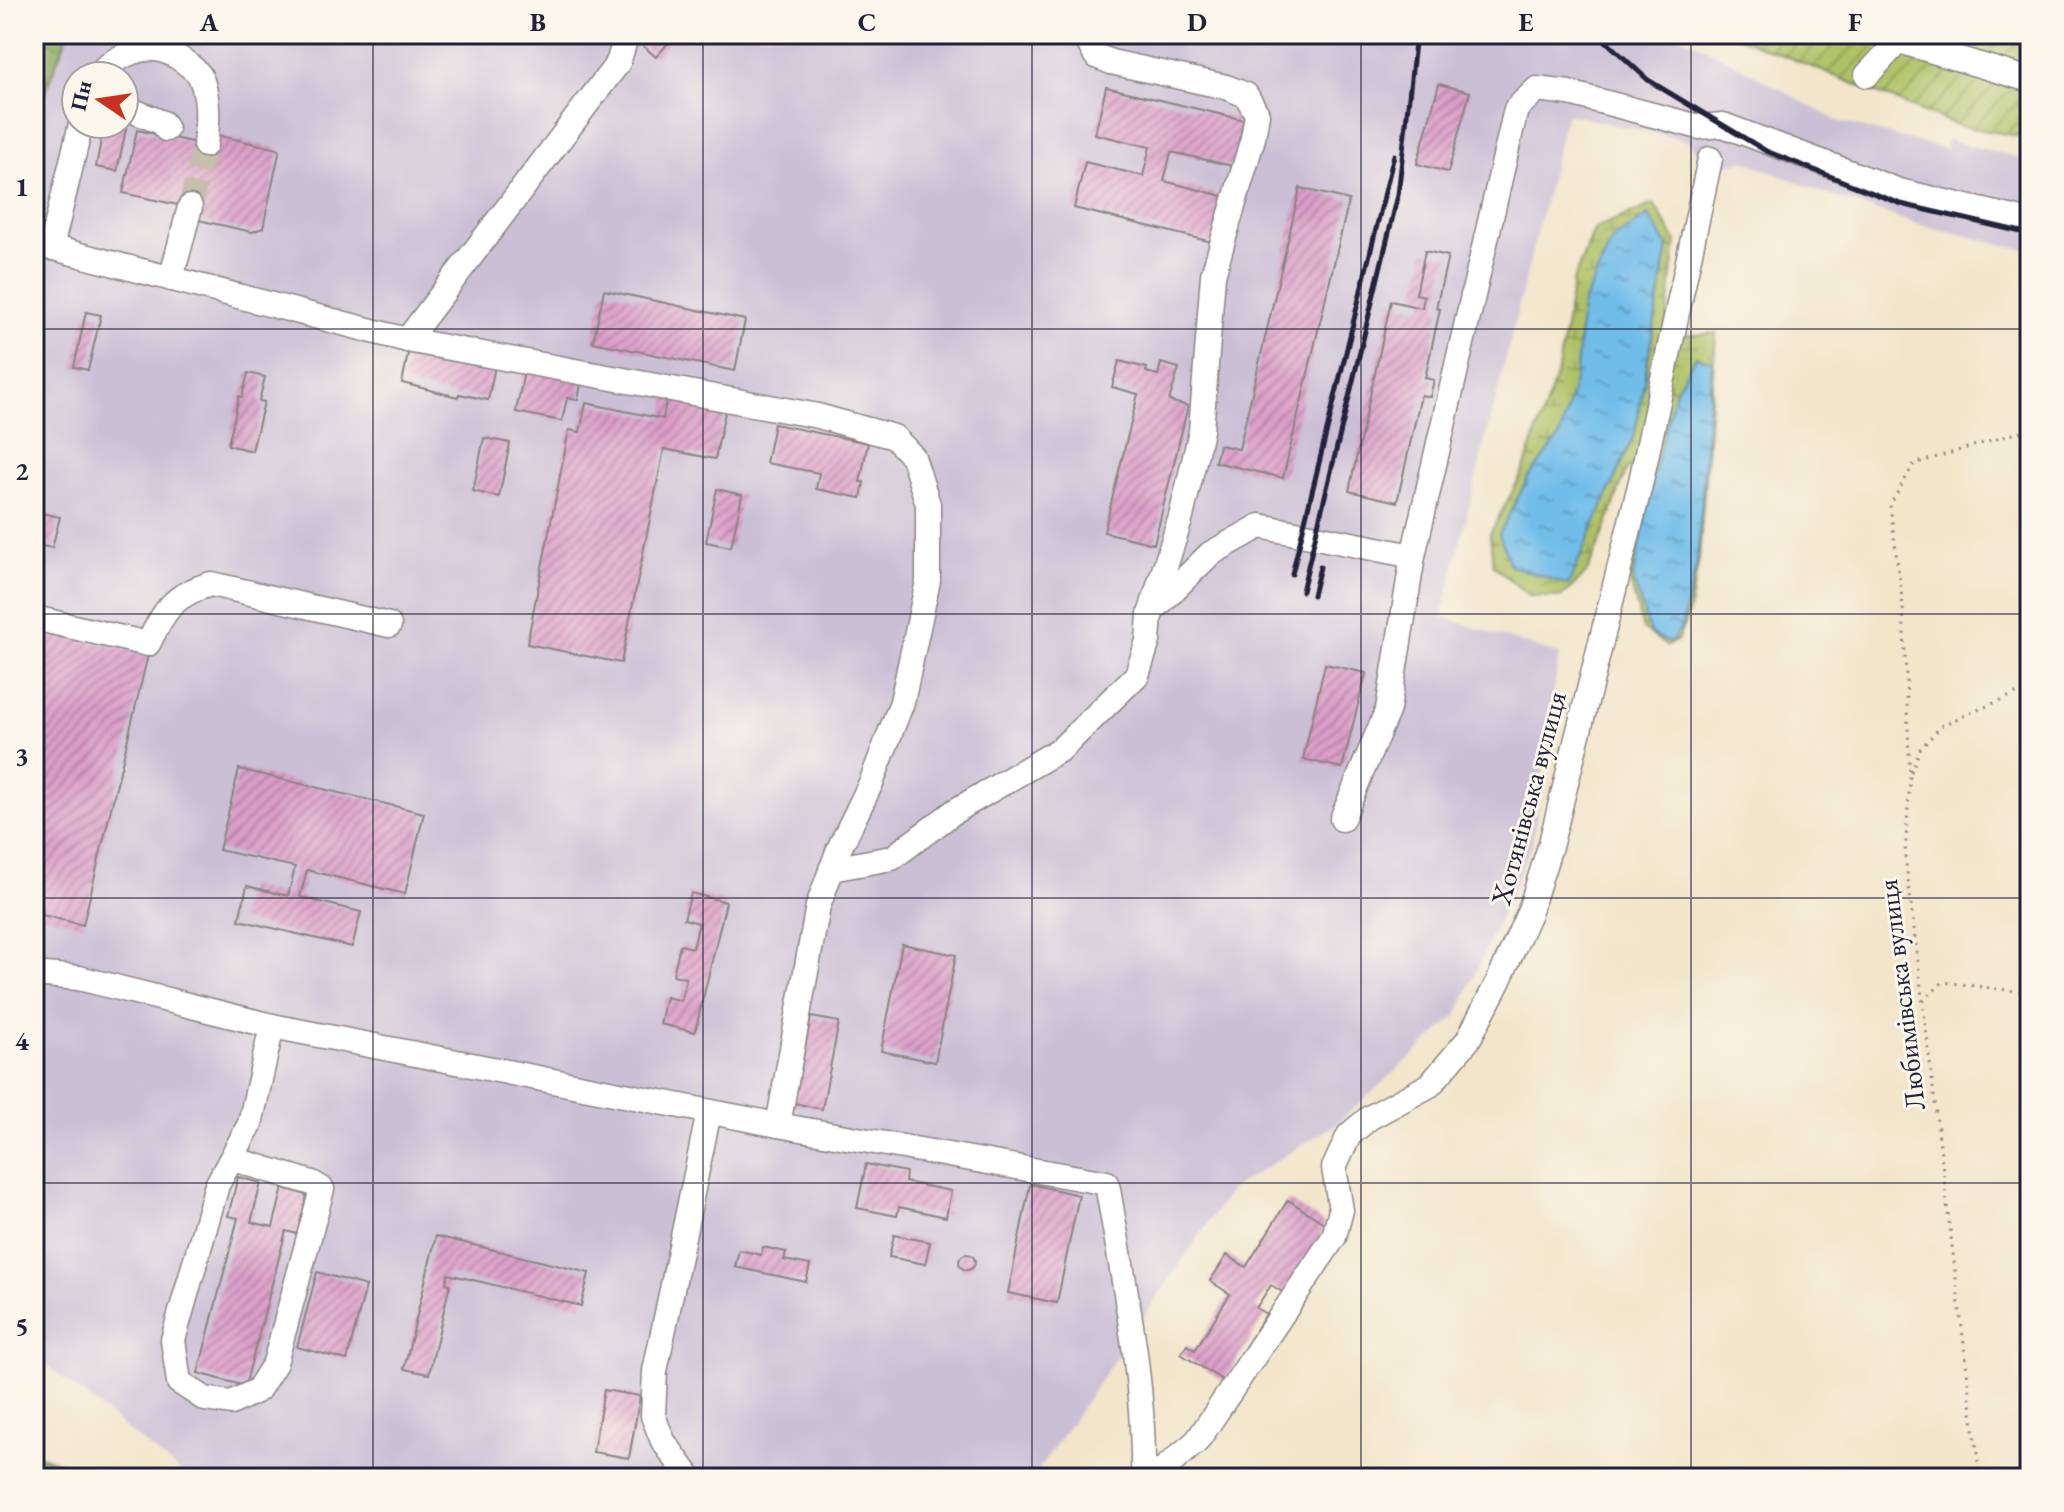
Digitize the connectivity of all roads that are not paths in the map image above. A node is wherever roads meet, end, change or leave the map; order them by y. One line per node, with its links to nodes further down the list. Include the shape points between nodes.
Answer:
1 (627, 34): 16 (street, via 618,63)
2 (1084, 34): 18 (street, via 1096,56 1226,87 1246,95 1257,114 1213,275 1201,431)
3 (1897, 36): 5 (street); 6 (street)
4 (117, 60): 10 (street, via 141,48 163,50 199,73 206,101)
5 (1867, 75)
6 (2030, 80)
7 (140, 114): 8 (street)
8 (166, 129)
9 (76, 140): 14 (street)
10 (205, 145)
11 (1710, 159): 30 (street, Хотянівська вулиця, via 1641,481 1529,913 1468,1040 1430,1085 1349,1135 1334,1168 1341,1210 1334,1237 1197,1441)
12 (190, 207): 15 (street)
13 (2030, 222): 17 (street, via 1899,191 1723,125 1699,127 1537,89 1516,109)
14 (42, 245): 15 (street)
15 (171, 279): 16 (street)
16 (407, 340): 22 (street, via 818,416 894,437 913,457 928,504 928,581 902,702)
17 (1413, 556): 18 (street, via 1260,526 1210,554); 21 (street, via 1388,709)
18 (1150, 614): 22 (street, via 1137,675 1061,749 955,811 892,858)
19 (34, 618): 20 (street, via 148,644 163,613 187,591 211,584)
20 (389, 625)
21 (1342, 819)
22 (831, 869): 26 (street, via 818,906)
23 (34, 974): 24 (street, via 79,978)
24 (272, 1026): 25 (street); 27 (street, via 250,1124)
25 (709, 1112): 26 (street); 28 (street, via 655,1371 653,1416 663,1441)
26 (778, 1125): 29 (street, via 1107,1183 1141,1391)
27 (233, 1159): 27 (street, via 217,1185 173,1340 179,1382 205,1399 231,1403 258,1390 275,1363 322,1189)
28 (690, 1478)
29 (1143, 1478)
30 (1153, 1478)

